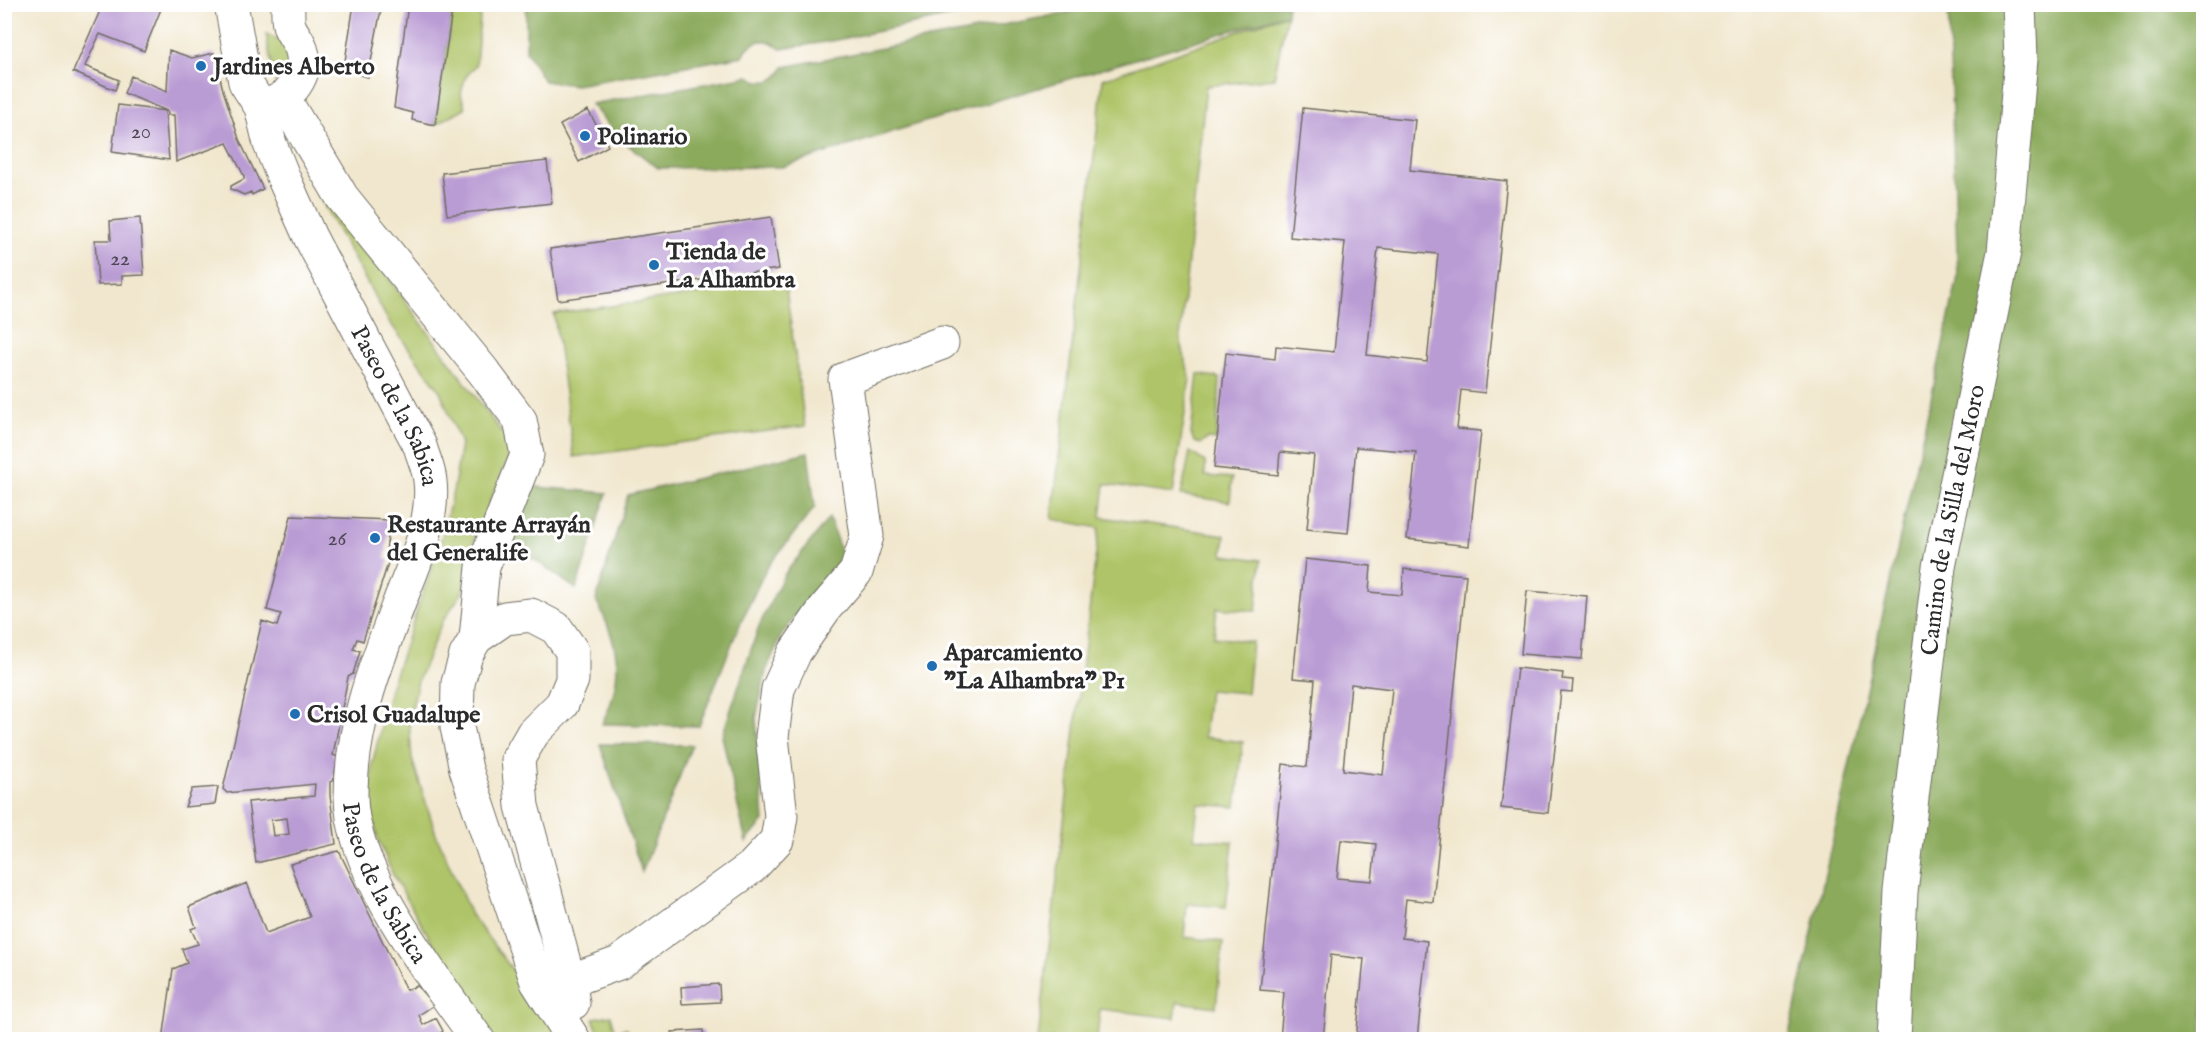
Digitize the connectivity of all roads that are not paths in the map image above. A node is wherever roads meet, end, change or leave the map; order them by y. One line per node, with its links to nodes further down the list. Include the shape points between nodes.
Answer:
1 (2019, 4): 10 (street, Camino de la Silla del Moro, via 2021,58 2004,252 1939,567 1901,892)
2 (245, 9): 3 (street, via 261,18); 4 (street, via 244,82)
3 (288, 15): 4 (street, via 302,49 303,66 296,84)
4 (272, 103): 6 (street, via 520,420 527,456 483,567); 9 (street, Paseo de la Sabica, via 270,144 305,227 420,446 430,481 429,515 369,682 354,753 351,798 357,836 370,871 407,939)
5 (942, 343): 7 (street, via 845,379 867,536 856,572 795,652 778,689 772,737 781,816 777,840 752,867 619,963)
6 (476, 638): 7 (street, via 506,618 531,615 556,628 572,651 572,680 562,705 533,734 518,759 522,806); 8 (street, via 458,683 457,728 466,769 537,982)
7 (569, 981): 8 (street)
8 (573, 1037)
9 (478, 1040)
10 (1894, 1040)

